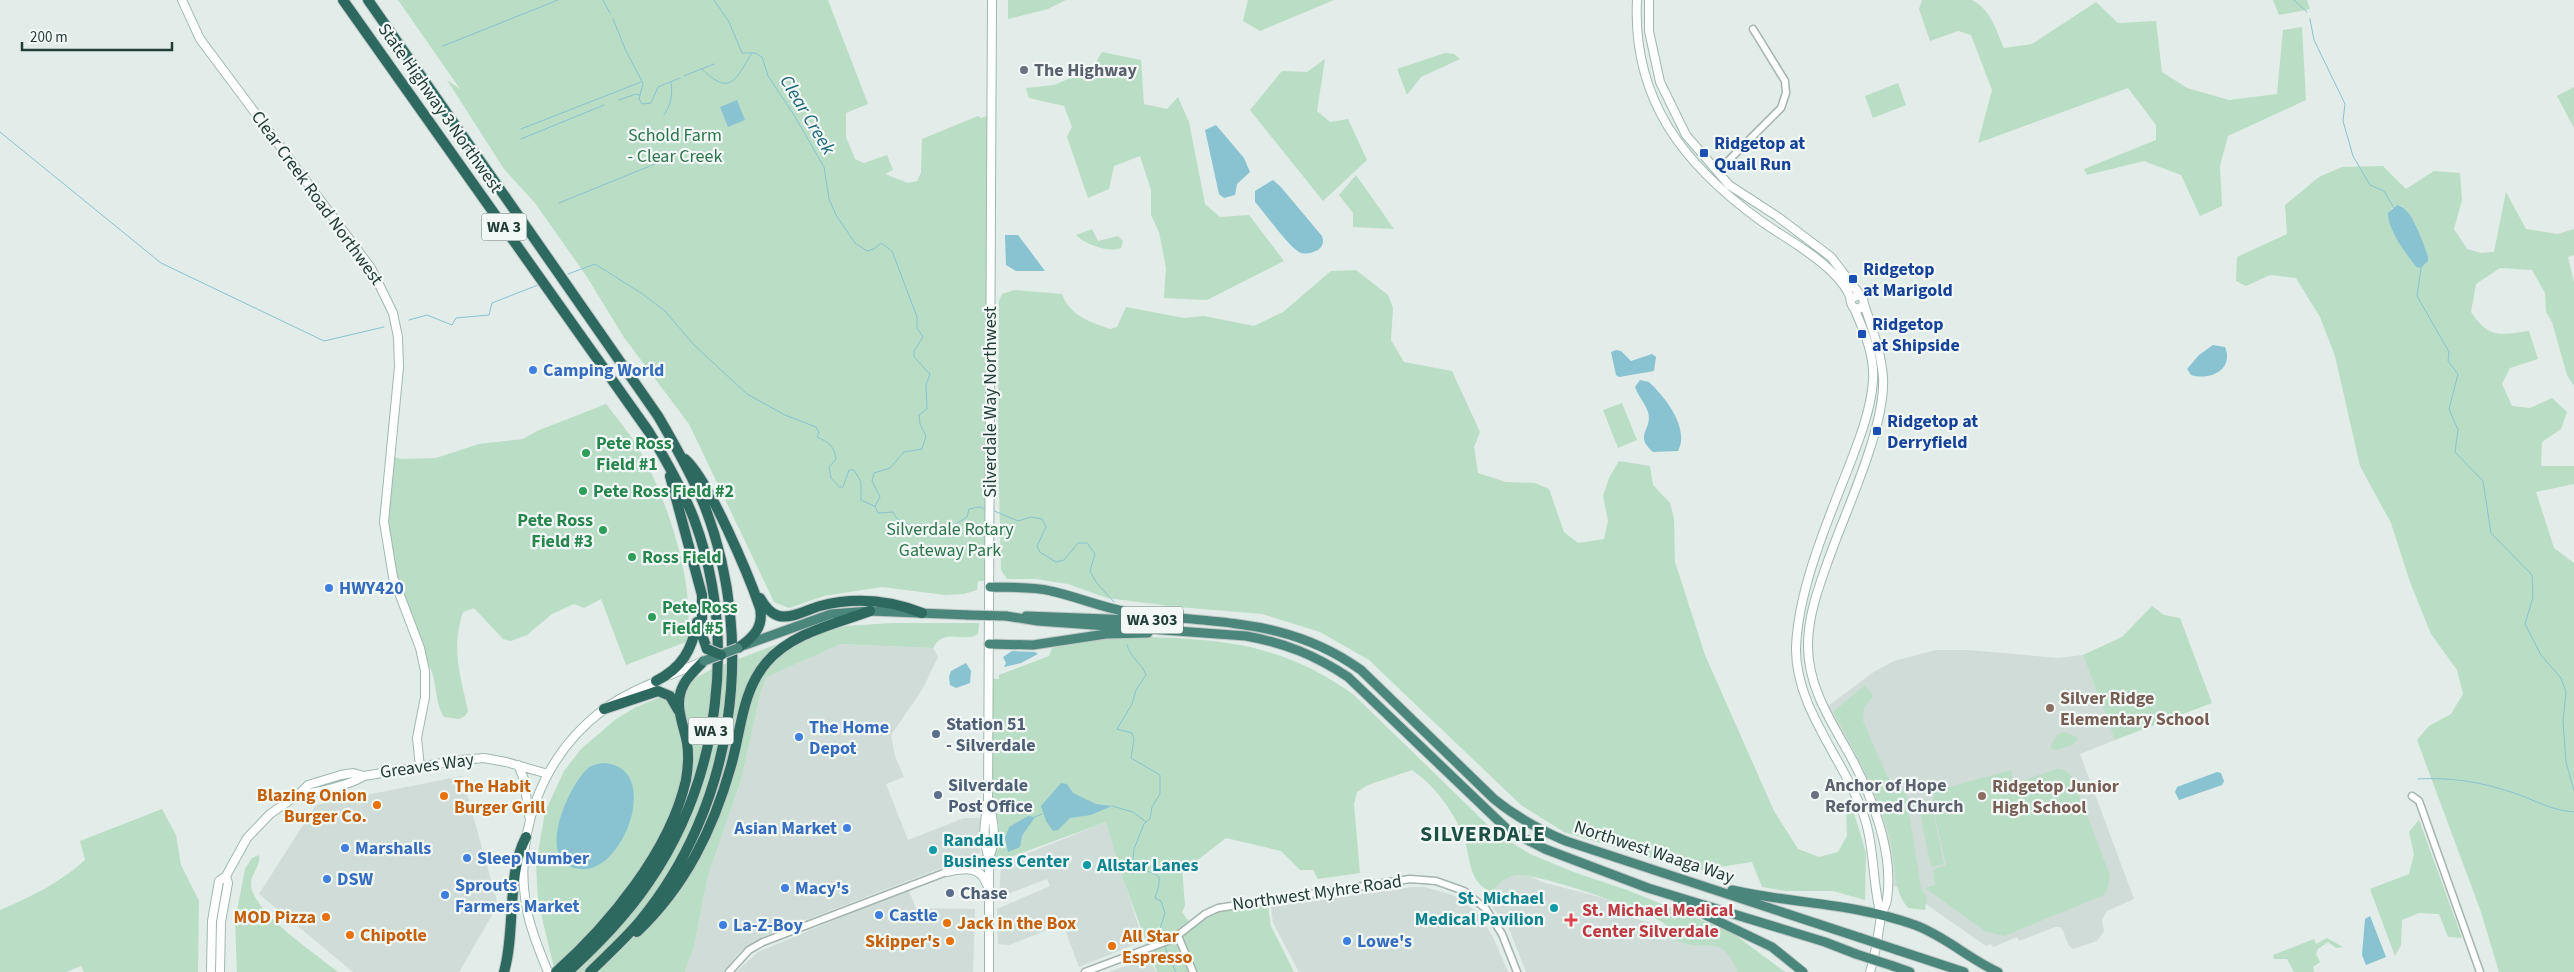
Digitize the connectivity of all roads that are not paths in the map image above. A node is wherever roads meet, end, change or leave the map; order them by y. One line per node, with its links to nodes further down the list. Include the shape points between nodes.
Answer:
1 (182, 0): 32 (main road, Clear Creek Road Northwest, via 200,39 371,268 393,313 399,367 384,522 393,577 420,648 425,671 425,697 417,738)
2 (343, 0): 13 (highway, State Highway 3 Northwest / WA 3)
3 (368, 0): 14 (highway, State Highway 3 Northwest / WA 3, via 658,416)
4 (992, 0): 17 (main road, Silverdale Way Northwest)
5 (1637, 0): 9 (main road, via 1638,42 1654,102 1682,151)
6 (1648, 0): 8 (main road, via 1649,31 1660,82 1686,135)
7 (1753, 29): 8 (street, via 1787,87 1784,103)
8 (1718, 171): 9 (main road, via 1718,178); 11 (main road, via 1729,185 1831,257)
9 (1710, 180): 10 (main road, via 1833,272)
10 (1851, 299): 11 (main road, via 1854,296); 12 (main road)
11 (1862, 300): 12 (main road, via 1861,308); 43 (main road, via 1882,371 1880,408 1867,456 1817,590 1808,647 1819,698 1865,785 1883,838 1887,899)
12 (1854, 308): 43 (main road, via 1867,340 1873,380 1863,426 1803,598 1796,651 1804,689 1814,714 1866,820)
13 (663, 455): 15 (highway); 50 (highway, State Highway 3 Northwest / WA 3, via 694,518 708,572 716,635 717,680 711,732 688,809 659,867 617,924)
14 (681, 456): 16 (highway, via 695,468); 51 (highway, State Highway 3 Northwest / WA 3, via 707,513 726,582 732,667 727,729 701,817 671,876 640,921)
15 (690, 556): 26 (highway, bridge, via 702,595 702,635 707,649); 28 (highway, via 698,610 692,645 677,668)
16 (752, 587): 19 (highway, via 768,609 780,616 860,600 894,603); 23 (highway, via 761,612 760,626)
17 (990, 587): 21 (highway, via 1045,590 1102,608); 24 (main road, Silverdale Way Northwest)
18 (870, 611): 19 (highway, WA 303); 23 (highway, WA 303, via 822,616); 51 (highway, via 801,636 766,663 747,697 732,764 717,811 689,869 650,920)
19 (922, 613): 20 (highway, WA 303, bridge)
20 (1006, 616): 21 (highway, WA 303); 22 (highway, WA 303)
21 (1216, 622): 39 (highway, Northwest Waaga Way / WA 303, via 1281,631 1341,655 1383,689 1512,813 1566,841)
22 (1196, 632): 24 (highway, via 1106,634 1033,645); 41 (highway, Northwest Waaga Way / WA 303, via 1276,641 1325,662 1348,677 1508,830 1545,849)
23 (754, 638): 25 (highway)
24 (989, 644): 37 (main road, Silverdale Way Northwest, via 988,804 984,846)
25 (738, 648): 26 (highway, bridge)
26 (721, 655): 27 (highway, bridge)
27 (704, 661): 28 (main road); 30 (highway, via 684,683)
28 (656, 681): 29 (main road)
29 (604, 709): 30 (highway, via 658,691 670,696); 33 (main road, via 572,740)
30 (678, 712): 49 (highway, via 687,744 688,763 682,795 670,822 625,898 597,933)
31 (518, 765): 32 (main road, Greaves Way, via 484,758); 33 (main road, Greaves Way); 35 (main road, via 524,779)
32 (420, 767): 40 (main road, Greaves Way, via 364,776 353,773 308,785 257,826 241,846)
33 (548, 774): 35 (main road)
34 (2412, 796): 62 (street, via 2419,801)
35 (530, 818): 36 (main road)
36 (526, 837): 47 (highway, via 519,852); 48 (main road, via 526,900 532,930)
37 (989, 858): 38 (street); 42 (main road, Silverdale Way Northwest)
38 (946, 872): 42 (main road, via 976,870 986,880); 52 (street, via 763,942 749,950)
39 (1664, 873): 43 (highway, via 1765,898 1837,905); 60 (highway, Northwest Waaga Way / WA 303, bridge)
40 (226, 876): 45 (main road, Greaves Way, via 219,881 214,900); 46 (main road, Greaves Way)
41 (1648, 888): 57 (highway, via 1772,947); 59 (highway, Northwest Waaga Way / WA 303, bridge, via 1826,942)
42 (989, 894): 53 (main road, Silverdale Way Northwest)
43 (1882, 915): 58 (main road); 61 (highway, via 1932,933)
44 (1178, 936): 54 (street, Northwest Myhre Road); 55 (street); 56 (street, Northwest Myhre Road, via 1205,914 1227,906 1424,879 1456,887 1482,905 1500,931)
45 (211, 972)
46 (220, 972)
47 (504, 972)
48 (548, 972)
49 (556, 972)
50 (568, 972)
51 (591, 972)
52 (729, 972)
53 (989, 972)
54 (1085, 972)
55 (1193, 972)
56 (1517, 972)
57 (1803, 972)
58 (1870, 972)
59 (1910, 972)
60 (1964, 972)
61 (1998, 972)
62 (2480, 972)

